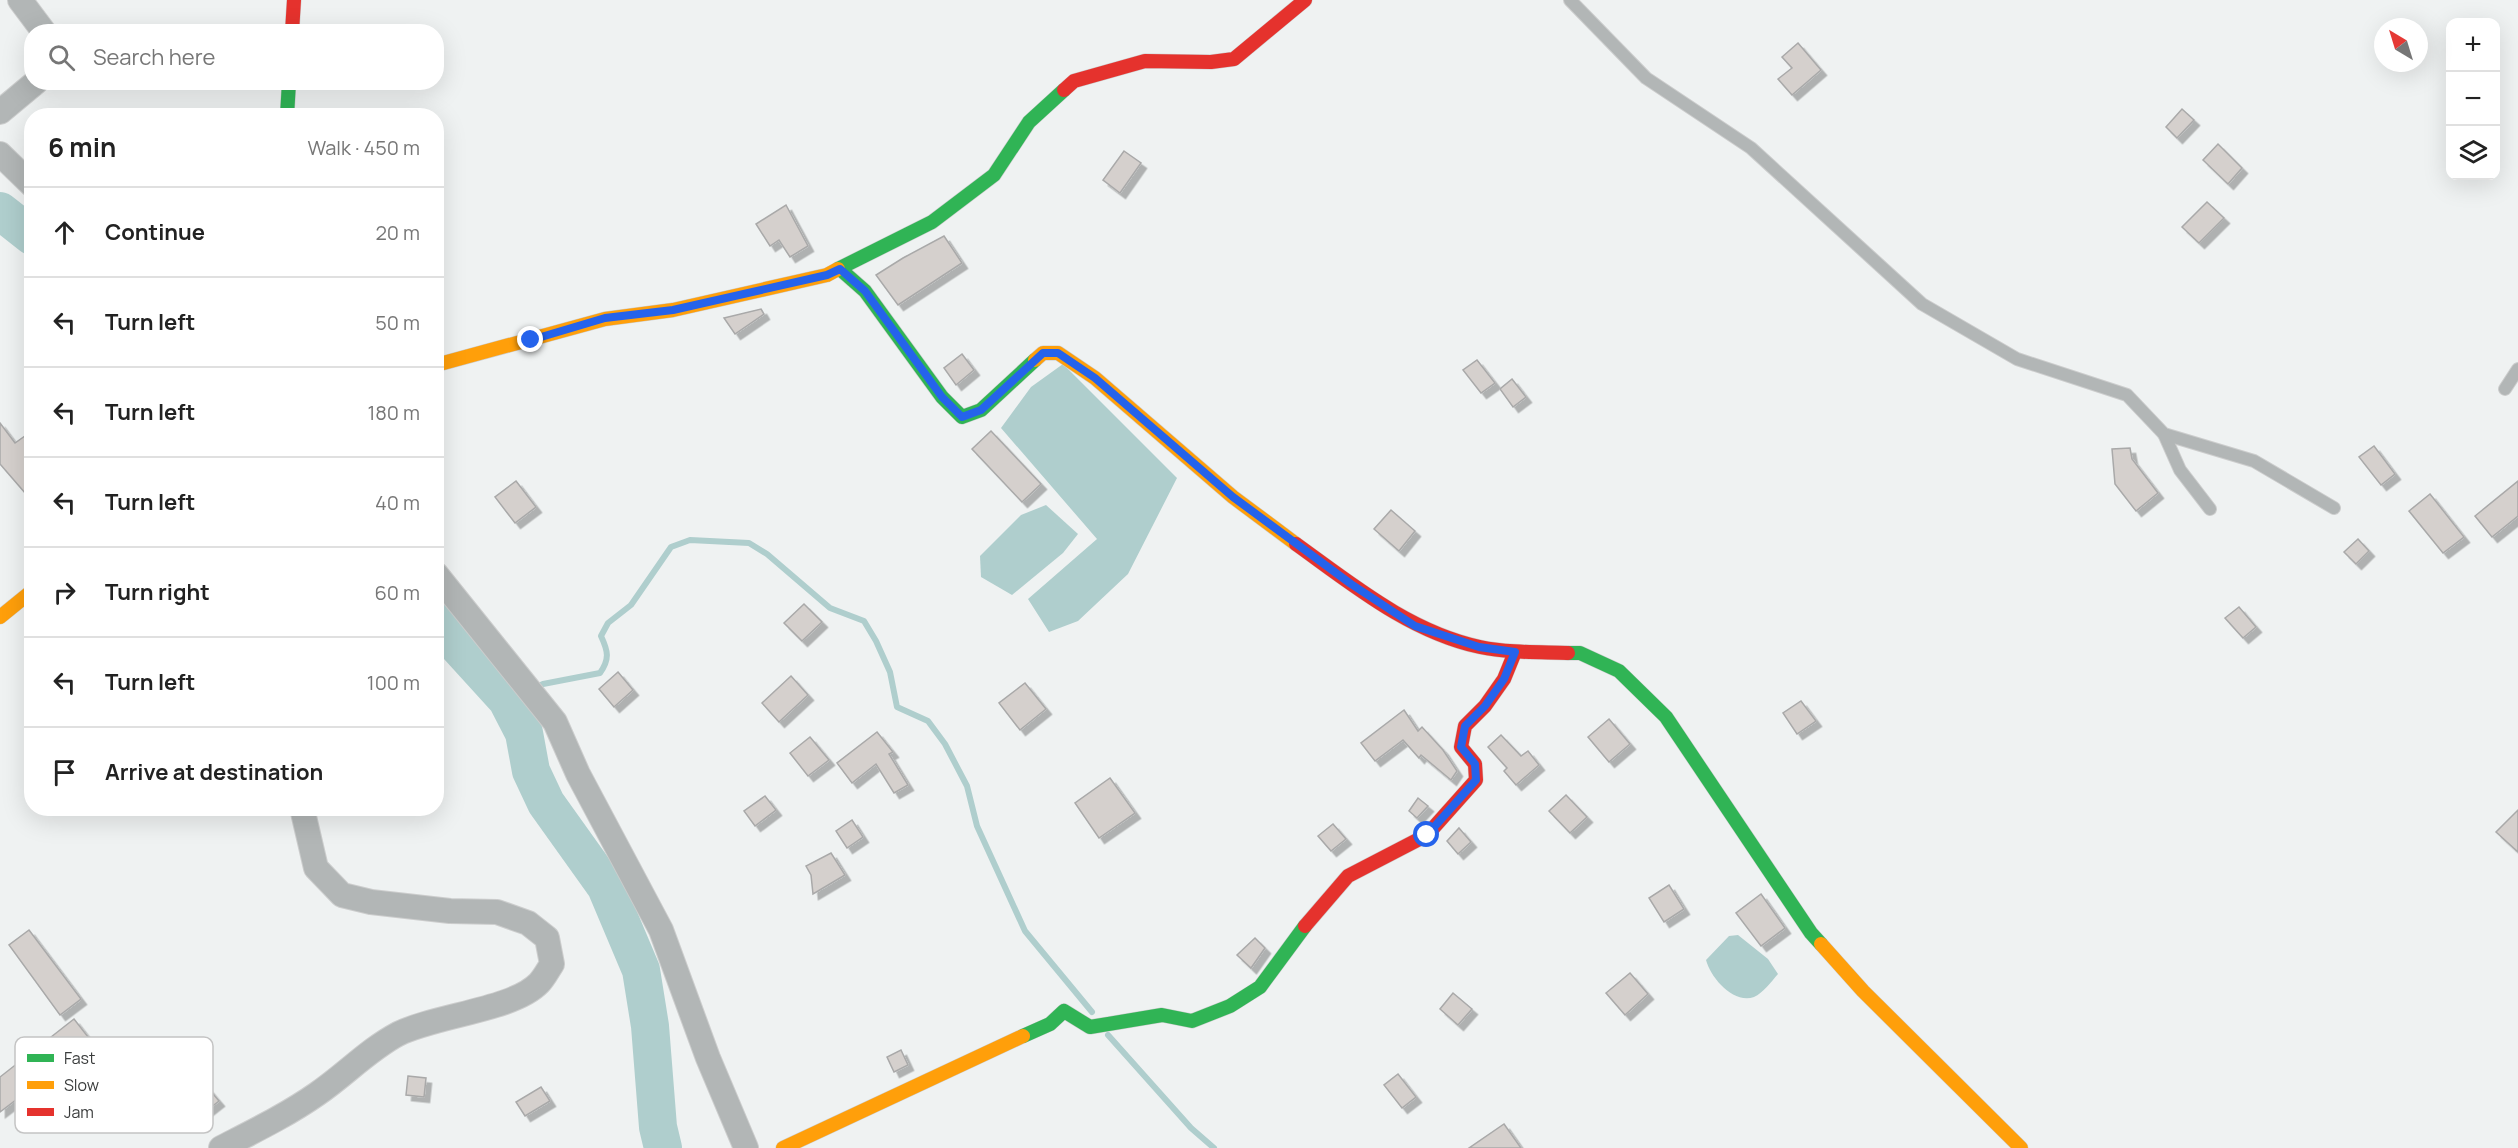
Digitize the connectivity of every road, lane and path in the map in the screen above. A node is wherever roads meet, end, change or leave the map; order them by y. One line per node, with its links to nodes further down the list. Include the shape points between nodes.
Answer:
1 (20, 0): 5 (street)
2 (294, 0): 6 (street)
3 (1305, 0): 13 (street, via 1234,59 1145,61 1074,81 1029,122 994,175 932,222)
4 (1570, 0): 17 (lane, via 1646,78 1751,148 1922,304 2017,359 2127,395)
5 (38, 24)
6 (292, 24)
7 (26, 90): 10 (street)
8 (289, 90): 9 (street)
9 (287, 108)
10 (0, 112)
11 (0, 154): 12 (street)
12 (24, 177)
13 (840, 269): 14 (street, via 673,310 605,318); 23 (street, via 865,291 942,397 962,417 981,410 1043,353 1058,353 1095,378 1233,497 1415,626 1479,647)
14 (444, 363)
15 (2518, 369): 16 (lane)
16 (2505, 389)
17 (2164, 434): 18 (lane, via 2254,461); 19 (lane, via 2180,470)
18 (2334, 508)
19 (2210, 509)
20 (444, 584): 26 (street, via 555,722 662,930 708,1058)
21 (24, 598): 22 (street)
22 (0, 617)
23 (1515, 652): 27 (street, via 1504,679 1465,726 1461,747 1475,764 1476,780 1470,788 1427,835 1348,876 1310,919 1260,987 1230,1006 1192,1021 1162,1015 1090,1027 1064,1011 1050,1024); 28 (street, via 1580,653 1619,671 1666,717 1811,933 1863,991)
24 (304, 816): 25 (street, via 316,867 342,895 450,911 497,912 528,923 547,938 552,964 539,983 515,999 432,1020 398,1034 278,1120)
25 (221, 1148)
26 (746, 1148)
27 (783, 1148)
28 (2020, 1148)

